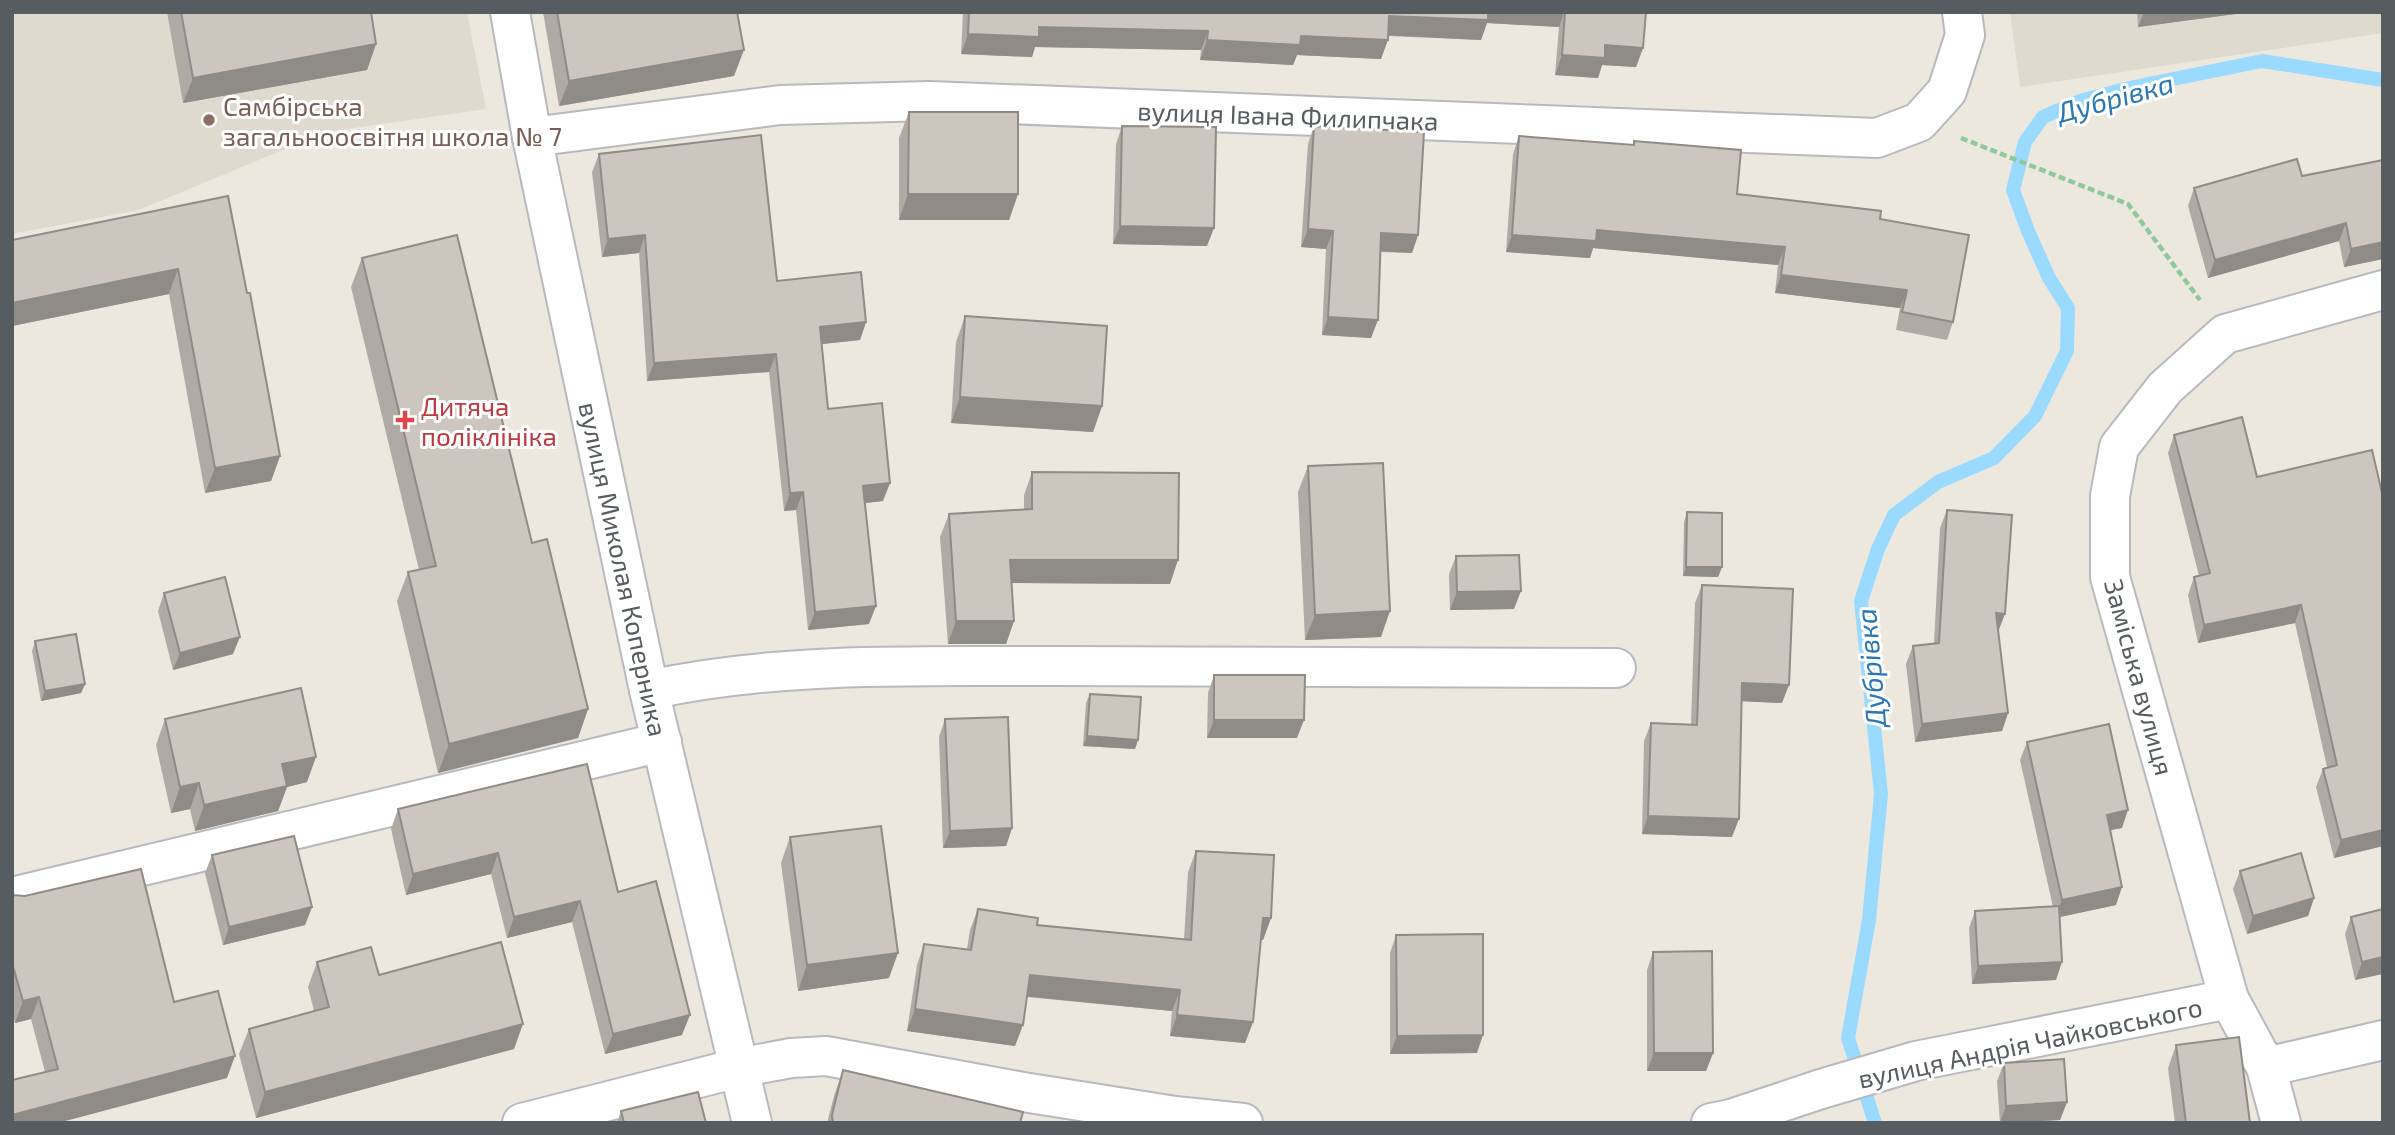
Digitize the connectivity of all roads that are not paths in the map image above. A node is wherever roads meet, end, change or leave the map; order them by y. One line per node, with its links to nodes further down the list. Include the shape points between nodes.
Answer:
1 (510, 12): 3 (street, вулиця Миколая Коперника)
2 (1962, 12): 3 (street, вулиця Івана Филипчака, via 1965,35 1947,91 1919,122 1877,138 930,100 780,105)
3 (532, 137): 6 (street, вулиця Миколая Коперника)
4 (2383, 290): 9 (street, Заміська вулиця, via 2225,334 2165,388 2119,447 2110,496 2110,577)
5 (1616, 668): 6 (street, via 892,667 751,673)
6 (649, 690): 7 (street, вулиця Миколая Коперника)
7 (662, 742): 8 (street); 12 (street, вулиця Миколая Коперника)
8 (12, 897)
9 (2229, 999): 11 (street, Заміська вулиця); 16 (street, вулиця Андрія Чайковського, via 1916,1061)
10 (2383, 1040): 11 (street)
11 (2266, 1067): 17 (street, Заміська вулиця)
12 (738, 1068): 13 (street); 14 (street, вулиця Миколая Коперника); 15 (street, via 826,1056 1023,1092)
13 (522, 1123)
14 (752, 1123)
15 (1243, 1123)
16 (1711, 1123)
17 (2281, 1123)

